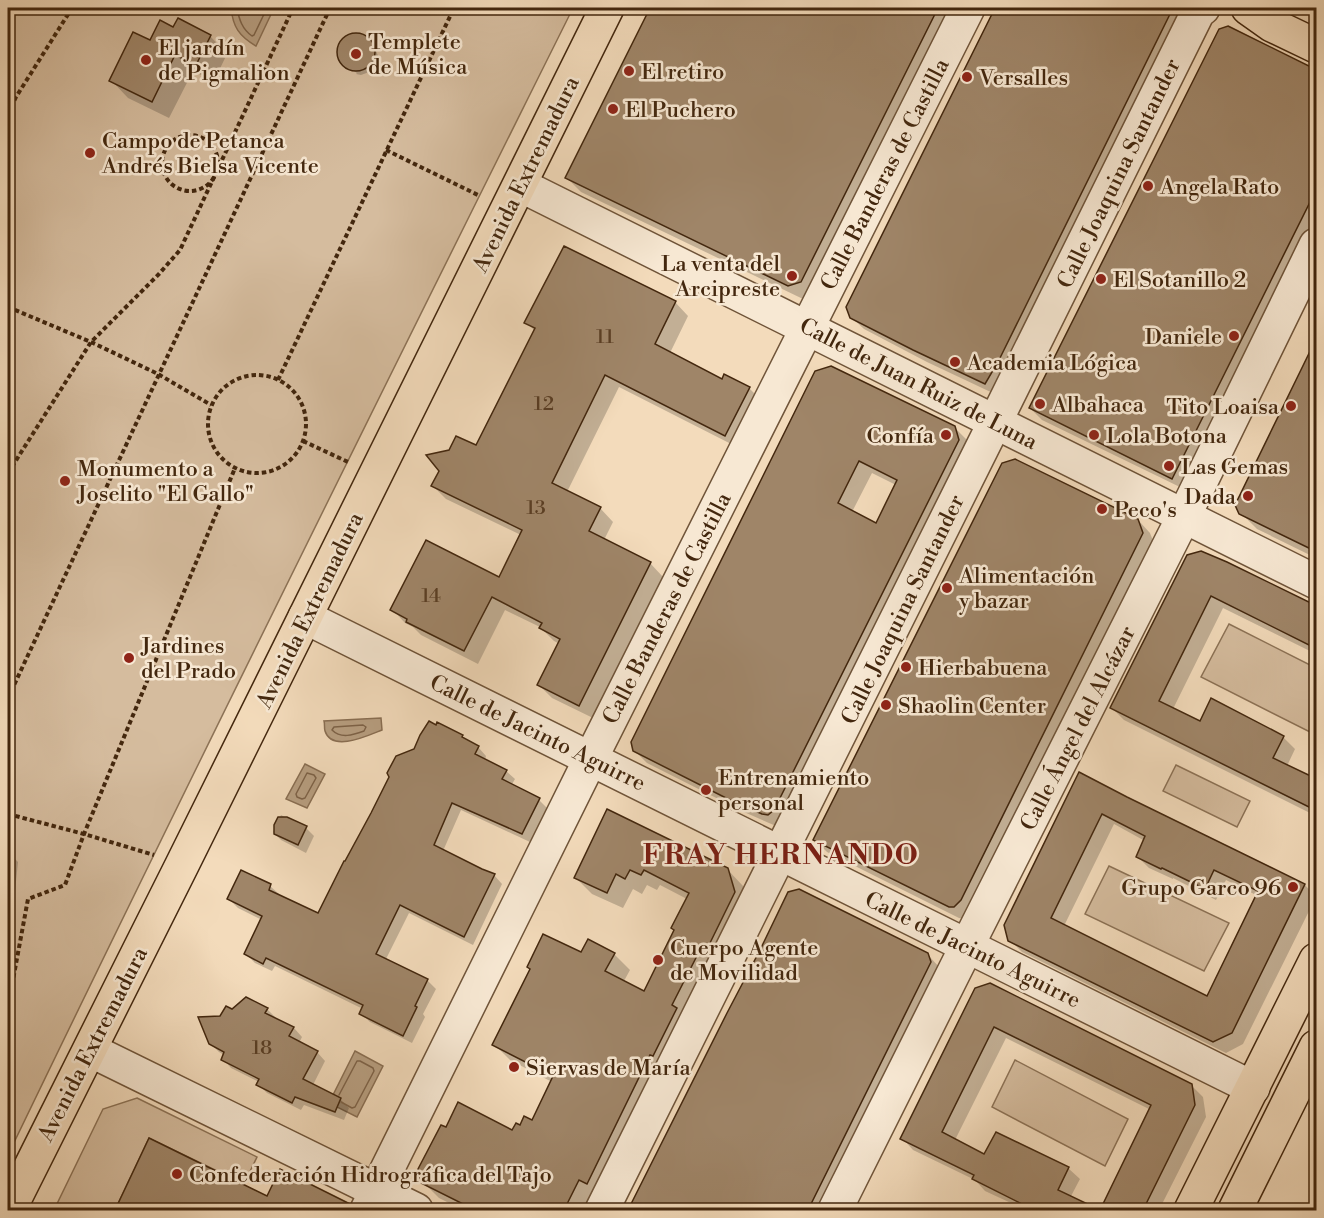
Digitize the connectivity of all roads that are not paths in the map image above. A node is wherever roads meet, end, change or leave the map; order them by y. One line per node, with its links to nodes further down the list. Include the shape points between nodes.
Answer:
1 (607, 8): 6 (main road, Avenida Extremadura)
2 (968, 8): 8 (street, Calle Banderas de Castilla)
3 (1203, 8): 9 (street, Calle Joaquina Santander)
4 (1248, 8): 5 (main road, via 1272,25)
5 (1317, 46)
6 (514, 198): 8 (street, Calle de Juan Ruiz de Luna); 12 (main road, Avenida Extremadura)
7 (1317, 245): 10 (street, Calle Ángel del Alcázar)
8 (807, 327): 9 (street, Calle de Juan Ruiz de Luna); 13 (street, Calle Banderas de Castilla)
9 (995, 422): 10 (street, Calle de Juan Ruiz de Luna); 14 (street, Calle Joaquina Santander)
10 (1184, 516): 11 (street, Calle de Juan Ruiz de Luna); 15 (street, Calle Ángel del Alcázar)
11 (1317, 582)
12 (305, 617): 13 (street, Calle de Jacinto Aguirre); 18 (main road, Avenida Extremadura)
13 (591, 758): 14 (street, Calle de Jacinto Aguirre); 20 (street, Calle Banderas de Castilla)
14 (781, 854): 15 (street, Calle de Jacinto Aguirre); 23 (street, Calle Joaquina Santander)
15 (967, 946): 19 (street, Calle de Jacinto Aguirre); 24 (street, Calle Ángel del Alcázar)
16 (1317, 960): 19 (main road)
17 (1317, 1047): 26 (main road)
18 (90, 1050): 20 (street); 21 (main road, Avenida Extremadura)
19 (1253, 1088): 25 (main road)
20 (372, 1201): 22 (street)
21 (9, 1210)
22 (416, 1210)
23 (602, 1210)
24 (835, 1210)
25 (1191, 1210)
26 (1235, 1210)

